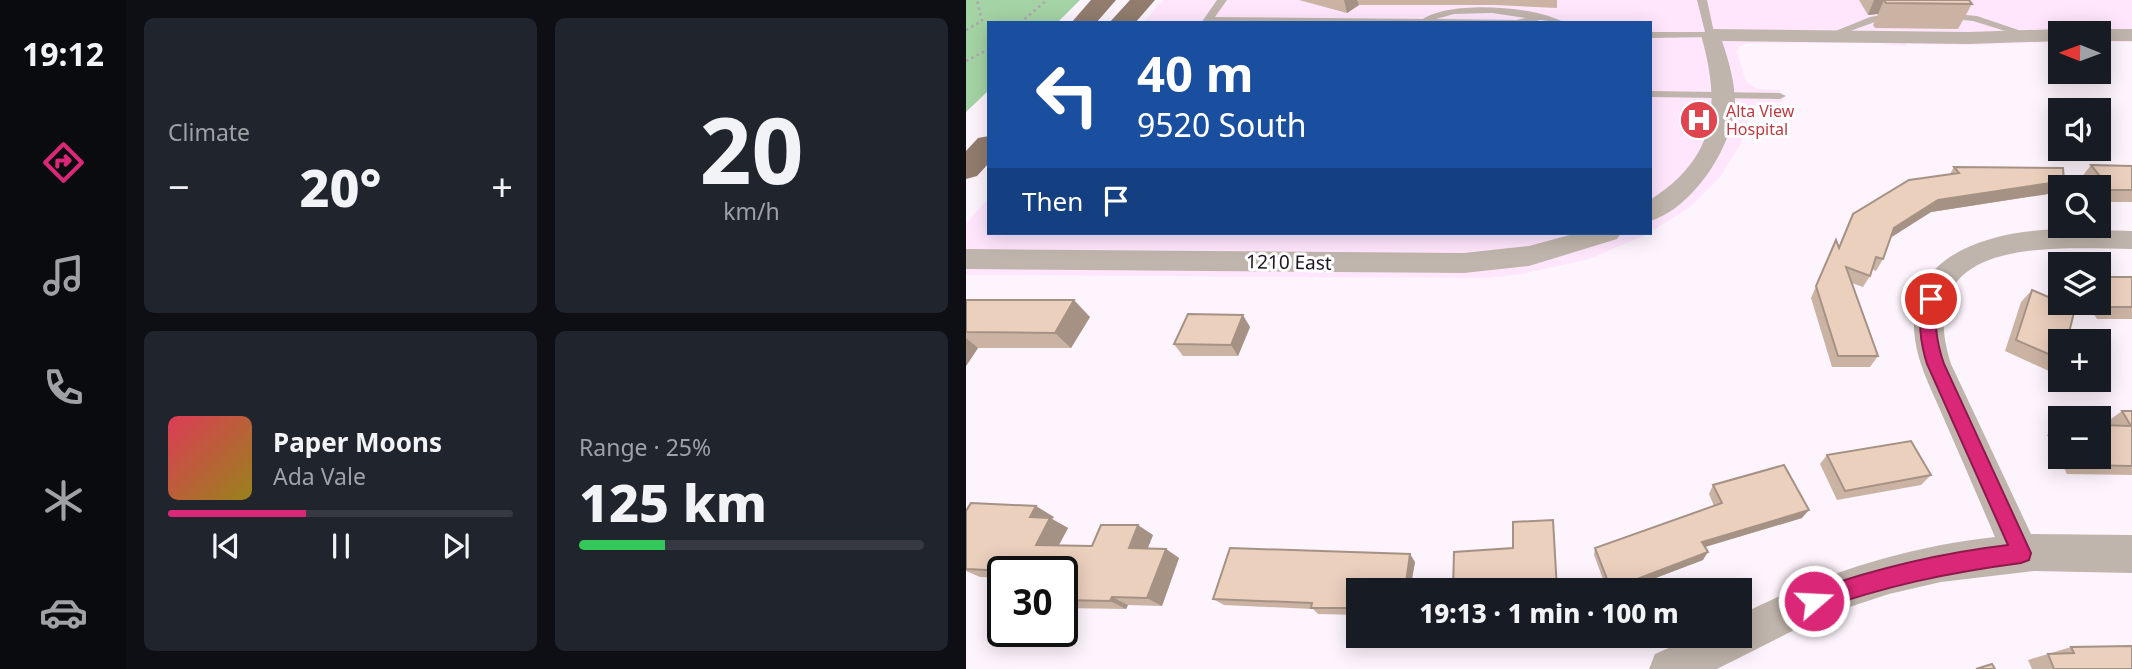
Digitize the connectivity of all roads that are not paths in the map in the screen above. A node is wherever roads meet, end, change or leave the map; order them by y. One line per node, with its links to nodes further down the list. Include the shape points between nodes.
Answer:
1 (1104, 0): 7 (main road)
2 (1143, 0): 8 (main road)
3 (1222, 0): 9 (lane)
4 (1702, 0): 13 (lane)
5 (1912, 16): 17 (lane, via 1873,19)
6 (1936, 16): 18 (lane, via 1974,18)
7 (1085, 21)
8 (1123, 21)
9 (1208, 21)
10 (1525, 21): 11 (lane, via 1542,17)
11 (1554, 21)
12 (1652, 35): 13 (lane)
13 (1711, 35): 17 (street); 20 (street)
14 (2048, 35): 18 (street)
15 (2111, 35): 16 (street)
16 (2132, 35)
17 (1828, 36): 18 (street)
18 (2031, 36)
19 (1652, 94): 20 (lane)
20 (1724, 95): 21 (lane); 24 (street, via 1706,161 1684,186)
21 (1780, 96)
22 (987, 147): 23 (main road)
23 (966, 169)
24 (1652, 210)
25 (1601, 235): 27 (street, 1210 East, via 1529,256 1464,263)
26 (2132, 240): 28 (street, via 2011,241 1980,249 1958,263 1931,299 1928,340 1936,364)
27 (966, 259)
28 (2021, 553): 29 (street); 30 (street, via 1946,563 1878,579 1814,601)
29 (2132, 554)
30 (1670, 669)

